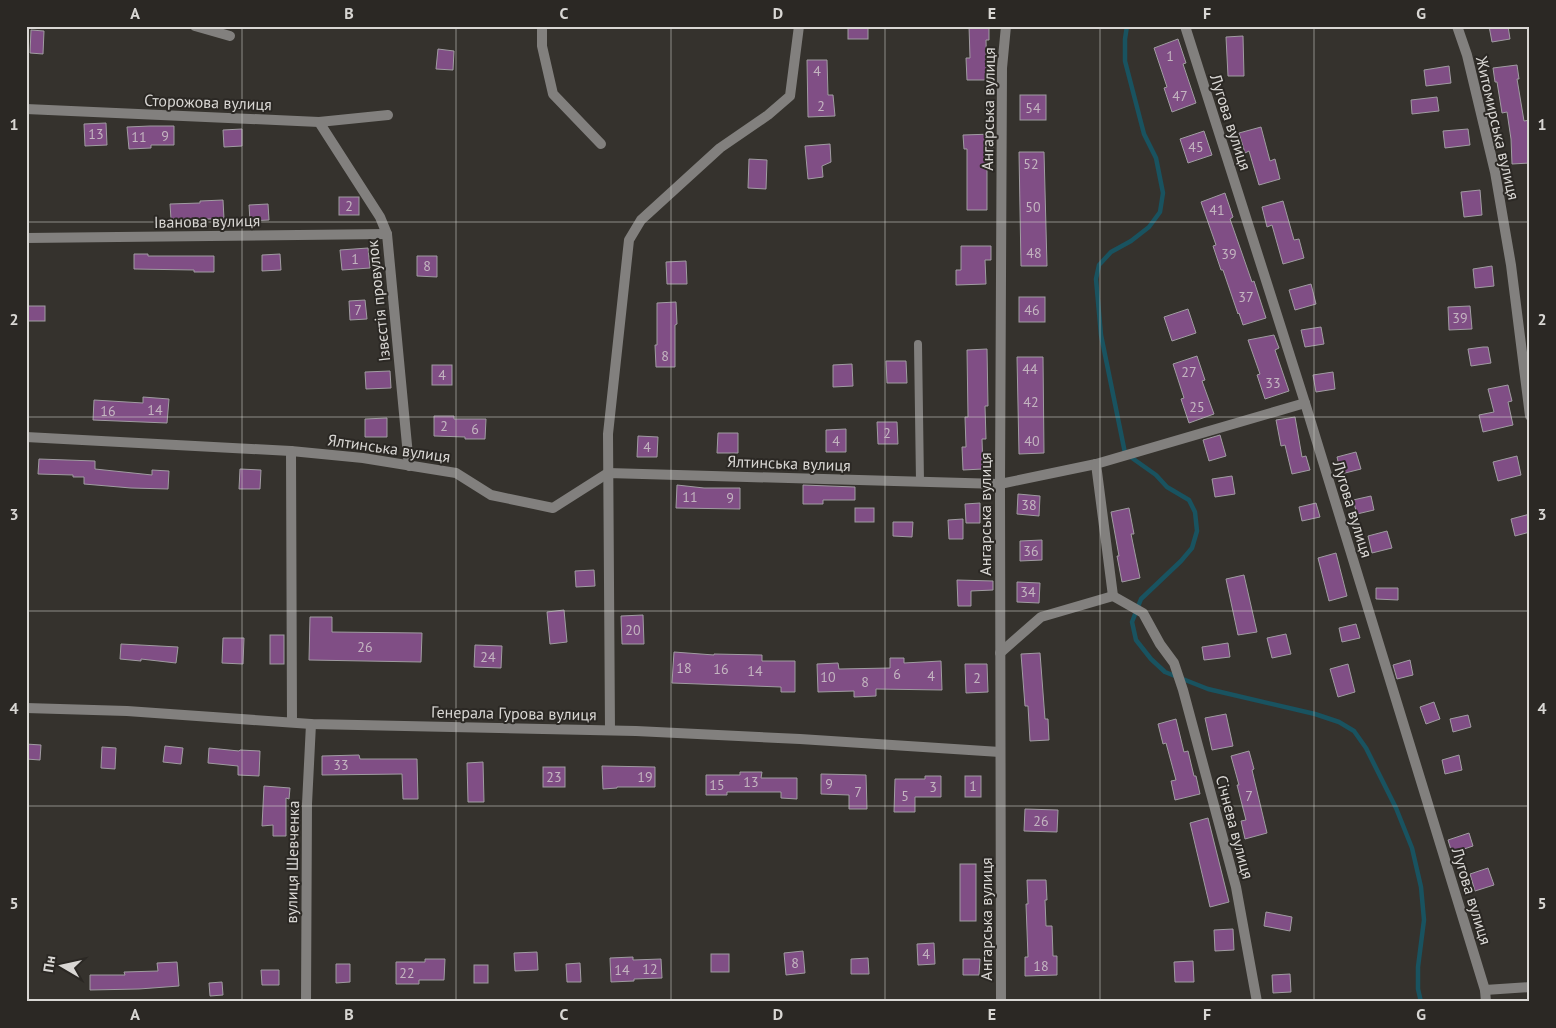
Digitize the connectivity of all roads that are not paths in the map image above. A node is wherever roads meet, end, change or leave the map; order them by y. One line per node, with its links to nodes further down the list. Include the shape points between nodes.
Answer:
1 (195, 26): 7 (street)
2 (542, 26): 11 (street, via 542,46 553,94)
3 (799, 26): 21 (street, via 790,96 768,116 713,154 641,220 630,240 608,434)
4 (1006, 26): 23 (street, Ангарська вулиця, via 1002,68)
5 (1185, 26): 15 (street, Лугова вулиця)
6 (1457, 26): 16 (street, Житомирська вулиця, via 1495,172 1511,265)
7 (230, 36)
8 (26, 109): 10 (street, Сторожова вулиця)
9 (388, 115): 10 (street, Сторожова вулиця)
10 (319, 122): 12 (street, Ізвєстія провулок, via 380,217)
11 (601, 144)
12 (387, 234): 13 (street, Іванова вулиця); 20 (street, Ізвєстія провулок)
13 (26, 238)
14 (918, 344): 22 (lane)
15 (1305, 403): 19 (street, Ялтинська вулиця); 32 (street, Лугова вулиця)
16 (1530, 416)
17 (26, 437): 18 (street, Ялтинська вулиця)
18 (291, 451): 20 (street, Ялтинська вулиця); 27 (street)
19 (1096, 464): 23 (street, Ялтинська вулиця); 24 (street)
20 (409, 466): 21 (street, Ялтинська вулиця, via 456,473 491,496 552,508)
21 (608, 473): 22 (street, Ялтинська вулиця); 29 (street)
22 (920, 482): 23 (street, Ялтинська вулиця)
23 (1000, 484): 25 (street, Ангарська вулиця)
24 (1113, 596): 25 (street, via 1041,617); 35 (street, Січнева вулиця, via 1143,613 1174,663 1236,887)
25 (1000, 653): 30 (street, Ангарська вулиця)
26 (26, 708): 27 (street, Генерала Гурова вулиця)
27 (292, 722): 28 (street, Генерала Гурова вулиця)
28 (311, 724): 29 (street, Генерала Гурова вулиця); 33 (street, вулиця Шевченка, via 307,804)
29 (610, 730): 30 (street, Генерала Гурова вулиця)
30 (1000, 752): 34 (street, Ангарська вулиця)
31 (1530, 987): 32 (street)
32 (1485, 990): 36 (street, Лугова вулиця)
33 (306, 1002)
34 (1001, 1002)
35 (1256, 1002)
36 (1486, 1002)

